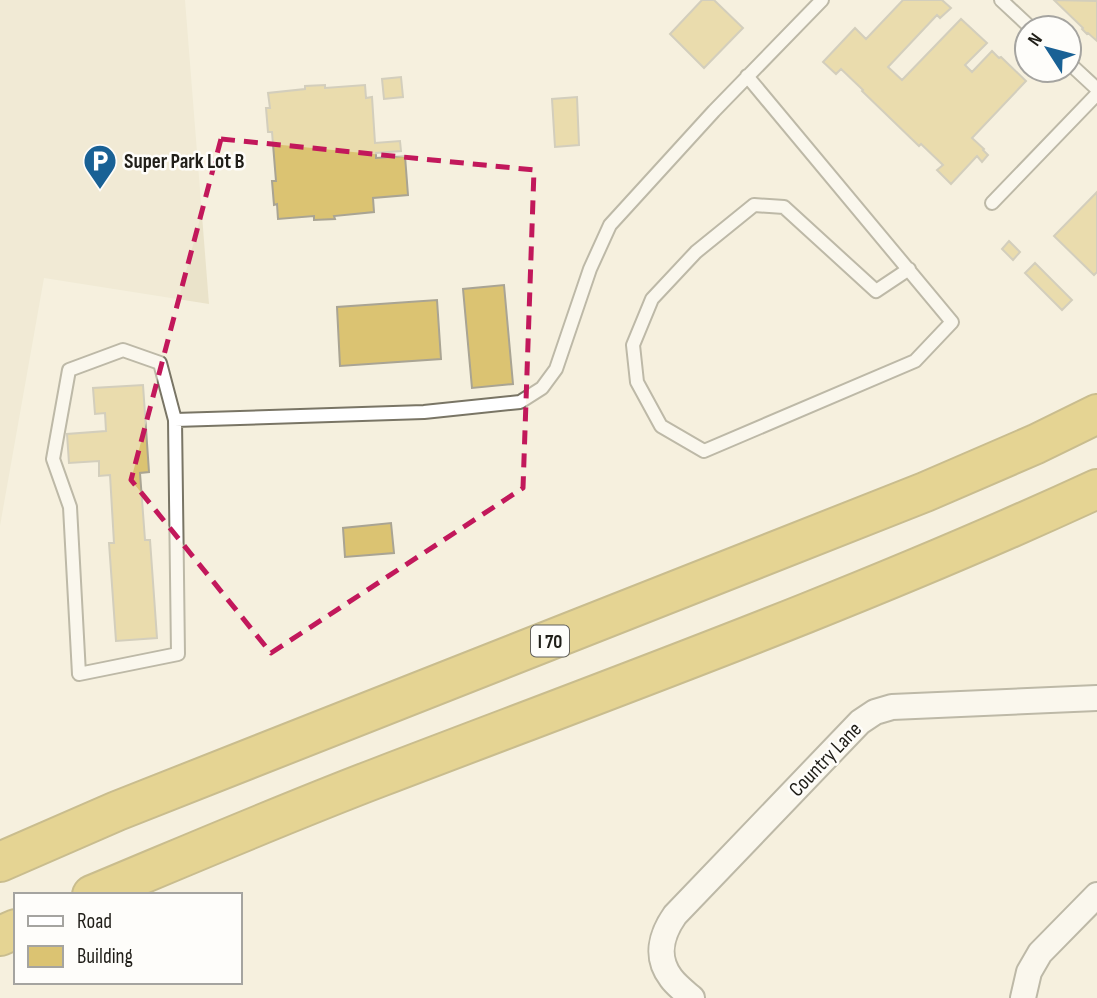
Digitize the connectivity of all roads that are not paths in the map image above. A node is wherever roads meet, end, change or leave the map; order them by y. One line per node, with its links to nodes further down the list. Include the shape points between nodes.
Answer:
1 (822, 0): 4 (lane)
2 (1001, 0): 3 (lane)
3 (1016, 14)
4 (747, 76): 8 (lane); 10 (lane, via 610,225 556,369 542,388 520,402 424,412)
5 (1083, 77): 6 (lane)
6 (1097, 91): 7 (lane)
7 (992, 203)
8 (909, 269): 8 (lane, via 952,322 915,361 704,451 661,426 637,382 633,345 652,299 696,252 754,205 785,207 876,291)
9 (1097, 414): 13 (highway, I 70, via 925,492 117,811)
10 (175, 420): 10 (lane, via 178,654 79,674 70,507 53,459 69,370 123,350 160,363)
11 (1097, 489): 14 (highway, via 846,597 375,779)
12 (1097, 698): 16 (street, Country Lane, via 892,707 860,722 666,927 660,945 662,962)
13 (0, 862)
14 (97, 893)
15 (1097, 895): 17 (street, via 1040,953 1029,972)
16 (692, 998)
17 (1023, 998)

